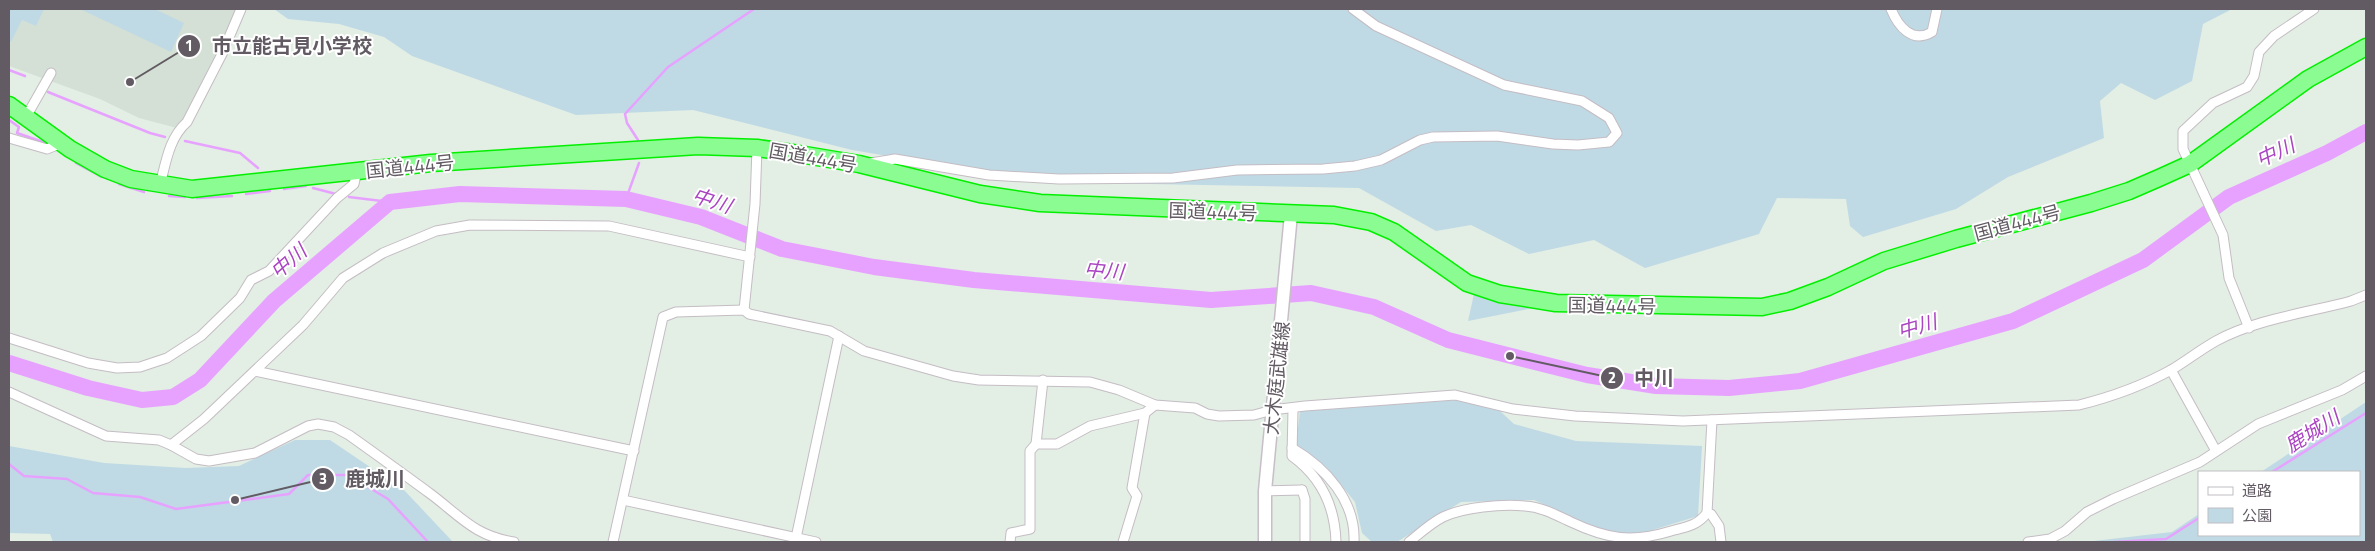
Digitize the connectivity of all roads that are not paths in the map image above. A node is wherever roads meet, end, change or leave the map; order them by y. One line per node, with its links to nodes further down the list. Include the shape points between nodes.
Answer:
1 (241, 9): 16 (street, via 214,71 187,122 170,145)
2 (1352, 9): 13 (street, via 1383,30 1504,85 1582,101 1609,118 1617,132 1608,142 1578,145 1497,136 1433,137 1420,140 1381,160 1356,166 1237,170 1174,178 989,176 895,159)
3 (1891, 9): 4 (street, via 1901,28 1911,35 1925,36 1932,32)
4 (1937, 9)
5 (2314, 9): 14 (street, via 2274,36 2259,52 2254,76 2246,86 2213,103 2183,131 2183,149)
6 (2366, 47): 14 (highway, 国道444号, via 2308,79)
7 (51, 73): 9 (street)
8 (9, 105): 9 (highway, 国道444号)
9 (26, 117): 11 (highway, 国道444号)
10 (9, 138): 11 (street, via 47,149)
11 (62, 144): 16 (highway, 国道444号, via 105,169)
12 (757, 148): 13 (highway, 国道444号); 15 (highway, 国道444号, via 698,146 431,163); 18 (street)
13 (859, 164): 17 (highway, 国道444号, via 980,194 1040,203)
14 (2190, 164): 17 (highway, 国道444号, via 2129,191 1884,261 1828,287 1762,307 1556,303 1500,294 1468,283 1394,232 1370,222 1334,215); 21 (street, via 2223,235 2229,278)
15 (357, 171): 16 (highway, 国道444号, via 210,187); 23 (street, via 354,184 337,198 270,271 251,280 240,298 200,336 167,358 140,367 117,368 88,363)
16 (160, 185)
17 (1291, 214): 31 (main road, 大木庭武雄線)
18 (750, 257): 20 (street); 25 (street, via 610,226 470,225 436,232 383,252 343,278 302,325)
19 (2366, 295): 21 (street)
20 (744, 310): 22 (street, via 749,314 830,330); 37 (street, via 676,312 662,317)
21 (2249, 328): 24 (street, via 2216,341)
22 (839, 336): 27 (street, via 864,351 953,376 979,380); 44 (street)
23 (9, 338)
24 (2171, 370): 33 (street, via 2106,398 2079,405); 38 (street)
25 (255, 371): 35 (street, via 204,419); 37 (street)
26 (2366, 376): 38 (street, via 2342,390 2258,424)
27 (1043, 380): 29 (street, via 1090,382); 34 (street)
28 (9, 392): 35 (street, via 106,436 158,440)
29 (1155, 405): 31 (street, via 1195,408 1219,416 1254,415); 32 (street)
30 (1293, 409): 31 (street); 33 (street, via 1455,395 1513,409 1575,416); 36 (street)
31 (1272, 410): 41 (main road, 大木庭武雄線)
32 (1145, 413): 34 (street, via 1090,426 1058,444); 49 (street, via 1132,488 1137,496)
33 (1712, 420): 43 (street)
34 (1036, 444): 48 (street, via 1030,451 1030,529 1011,533)
35 (170, 445): 45 (street, via 196,459 209,461 255,453 308,426 334,427 435,497 464,523 483,533)
36 (1292, 448): 39 (street, via 1292,456); 53 (street, via 1307,457 1340,491 1350,512)
37 (634, 451): 42 (street)
38 (2216, 451): 56 (street, via 2200,462 2087,512 2050,539)
39 (1312, 475): 40 (street); 52 (street, via 1325,490 1332,509)
40 (1302, 490): 41 (street); 51 (street)
41 (1265, 491): 50 (main road, 大木庭武雄線)
42 (623, 500): 44 (street); 46 (street)
43 (1707, 513): 54 (street, via 1700,522 1656,536 1627,540 1587,530 1543,508 1467,509 1442,518); 55 (street, via 1719,526)
44 (796, 538): 47 (street)
45 (514, 542)
46 (613, 542)
47 (816, 542)
48 (1010, 542)
49 (1123, 542)
50 (1265, 542)
51 (1305, 542)
52 (1336, 542)
53 (1354, 542)
54 (1409, 542)
55 (1721, 542)
56 (2028, 542)

